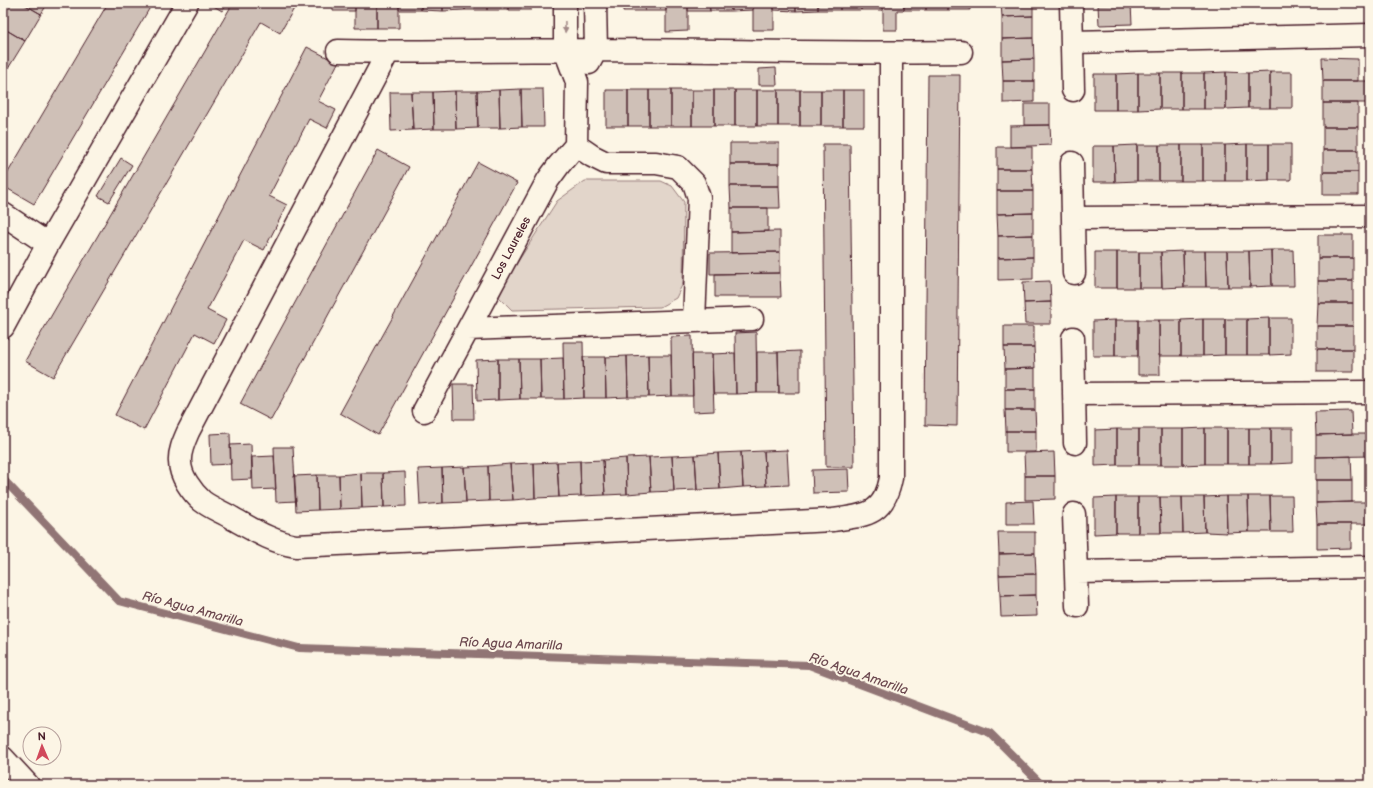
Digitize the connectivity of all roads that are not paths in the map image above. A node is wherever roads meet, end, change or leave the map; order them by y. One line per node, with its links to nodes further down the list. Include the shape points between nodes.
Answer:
1 (187, 3): 20 (street)
2 (565, 3): 7 (street, one-way to 7)
3 (595, 3): 8 (street)
4 (1071, 3): 6 (street)
5 (1370, 35): 6 (street)
6 (1072, 42): 14 (street)
7 (565, 50): 8 (street); 10 (street); 13 (street)
8 (596, 50): 12 (street); 13 (street)
9 (338, 51): 10 (street)
10 (388, 52): 12 (street, via 182,447 180,462 183,475 202,500 283,544 296,546 833,520 868,514 880,506 888,492 891,478)
11 (961, 52): 12 (street)
12 (891, 53)
13 (576, 82): 15 (street)
14 (1073, 90)
15 (576, 145): 23 (street, via 606,163 656,162 678,167 694,183 699,198); 25 (street, Los Laureles, via 548,180)
16 (1072, 163): 19 (street)
17 (3, 214): 20 (street)
18 (1370, 216): 19 (street)
19 (1073, 218): 21 (street)
20 (48, 244): 24 (street)
21 (1074, 272)
22 (752, 319): 23 (street)
23 (694, 321): 25 (street)
24 (3, 327)
25 (468, 329): 29 (street, Los Laureles)
26 (1074, 338): 28 (street)
27 (1370, 392): 28 (street)
28 (1074, 394): 30 (street)
29 (424, 411)
30 (1075, 443)
31 (1074, 514): 33 (street)
32 (1370, 567): 33 (street)
33 (1076, 572): 34 (street)
34 (1077, 606)
35 (3, 758): 36 (street)
36 (28, 785)

